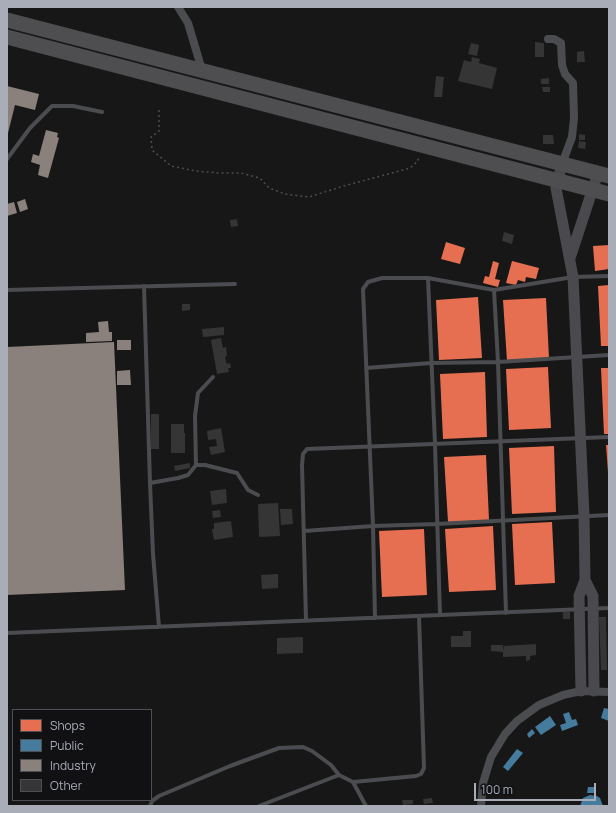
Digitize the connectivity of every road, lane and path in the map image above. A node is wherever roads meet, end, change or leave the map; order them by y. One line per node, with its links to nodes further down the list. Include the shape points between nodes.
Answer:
1 (178, 7): 5 (street, via 188,23)
2 (7, 20): 5 (highway)
3 (7, 37): 8 (highway)
4 (548, 39): 10 (street, via 561,43 562,65 565,74 573,83 572,137)
5 (202, 70): 10 (highway)
6 (158, 110): 8 (path, via 159,131 151,137 152,150 171,166 196,172 241,173 260,178 269,188 285,194 309,197 410,168 418,161)
7 (102, 112): 9 (lane, via 73,106 52,106 30,128)
8 (419, 145): 12 (highway)
9 (7, 158)
10 (562, 164): 11 (highway); 12 (street)
11 (603, 175): 13 (street)
12 (557, 181): 13 (highway); 15 (street, via 556,188)
13 (592, 190): 14 (highway); 15 (street)
14 (609, 194)
15 (569, 261): 17 (street)
16 (609, 276): 17 (lane)
17 (573, 277): 22 (lane); 24 (street)
18 (428, 278): 22 (lane); 26 (lane); 27 (lane, via 382,278 368,282 363,289)
19 (235, 284): 20 (lane)
20 (144, 286): 21 (lane); 35 (lane)
21 (7, 290)
22 (494, 290): 25 (lane)
23 (609, 355): 24 (lane)
24 (576, 357): 25 (lane); 30 (street)
25 (498, 362): 26 (lane); 31 (lane)
26 (432, 363): 27 (lane); 32 (lane)
27 (366, 368): 33 (lane)
28 (213, 377): 34 (lane, via 198,393)
29 (609, 437): 30 (lane)
30 (580, 438): 31 (lane); 37 (street)
31 (500, 441): 32 (lane); 39 (lane)
32 (435, 444): 33 (lane); 40 (lane)
33 (368, 447): 41 (lane); 42 (lane, via 307,450 303,454)
34 (196, 464): 35 (lane, via 188,475); 36 (lane, via 237,473 248,490)
35 (150, 483): 52 (lane)
36 (258, 495)
37 (584, 515): 38 (lane); 39 (lane); 43 (street)
38 (609, 515)
39 (502, 520): 40 (lane); 47 (lane)
40 (437, 524): 41 (lane); 48 (lane)
41 (373, 526): 42 (lane); 50 (lane)
42 (304, 531): 51 (lane)
43 (585, 580): 45 (street, via 593,596); 46 (street, via 579,596)
44 (609, 608): 45 (lane)
45 (593, 609): 46 (lane); 55 (street)
46 (579, 610): 47 (lane); 54 (street)
47 (506, 613): 48 (lane)
48 (440, 615): 49 (lane)
49 (419, 616): 50 (lane); 58 (lane, via 424,768 421,774 416,776)
50 (375, 618): 51 (lane)
51 (306, 621): 52 (lane)
52 (159, 627): 53 (lane)
53 (7, 633)
54 (581, 691): 55 (street); 62 (street, via 546,701 531,710 511,728 495,749 488,766)
55 (594, 691): 56 (street)
56 (609, 692)
57 (339, 775): 58 (lane); 59 (lane, via 312,751 303,747 279,748 159,796); 60 (lane)
58 (353, 782): 61 (lane)
59 (150, 806)
60 (258, 806)
61 (366, 806)
62 (481, 806)

